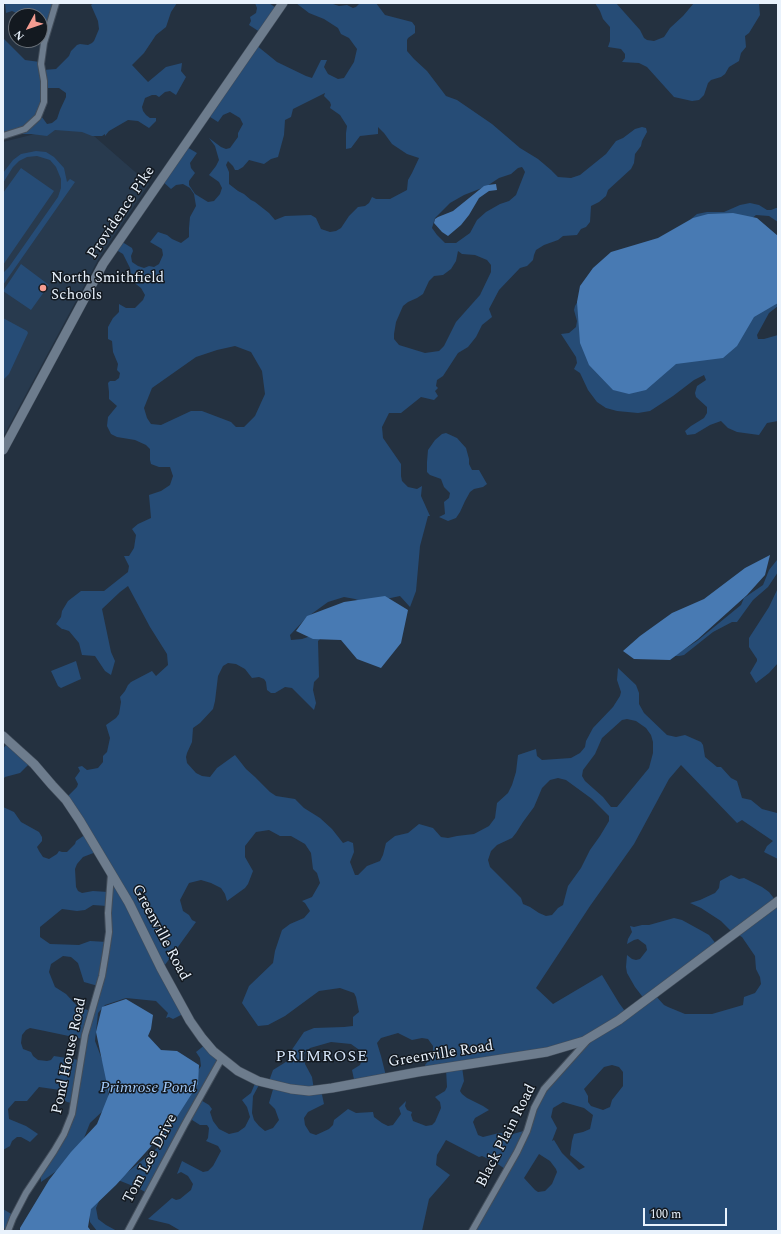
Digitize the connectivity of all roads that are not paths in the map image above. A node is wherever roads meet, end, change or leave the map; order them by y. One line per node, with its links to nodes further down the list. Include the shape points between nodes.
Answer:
1 (56, 3): 3 (street, via 44,43 41,64 44,102 38,117 25,129)
2 (283, 3): 4 (main road, Providence Pike, via 103,264)
3 (3, 136)
4 (3, 450)
5 (3, 736): 6 (main road, Greenville Road, via 34,764 66,800)
6 (111, 872): 9 (main road, Greenville Road, via 190,1021 213,1051); 10 (street, Pond House Road, via 106,952 102,976 85,1035 72,1114 64,1134 12,1218)
7 (778, 901): 8 (main road, Greenville Road, via 619,1020)
8 (588, 1040): 9 (main road, Greenville Road, via 547,1052 309,1090 291,1089 258,1081 238,1071); 12 (street, Black Plain Road, via 544,1089 516,1152)
9 (222, 1058): 11 (street, Tom Lee Drive)
10 (8, 1231)
11 (128, 1231)
12 (472, 1231)

